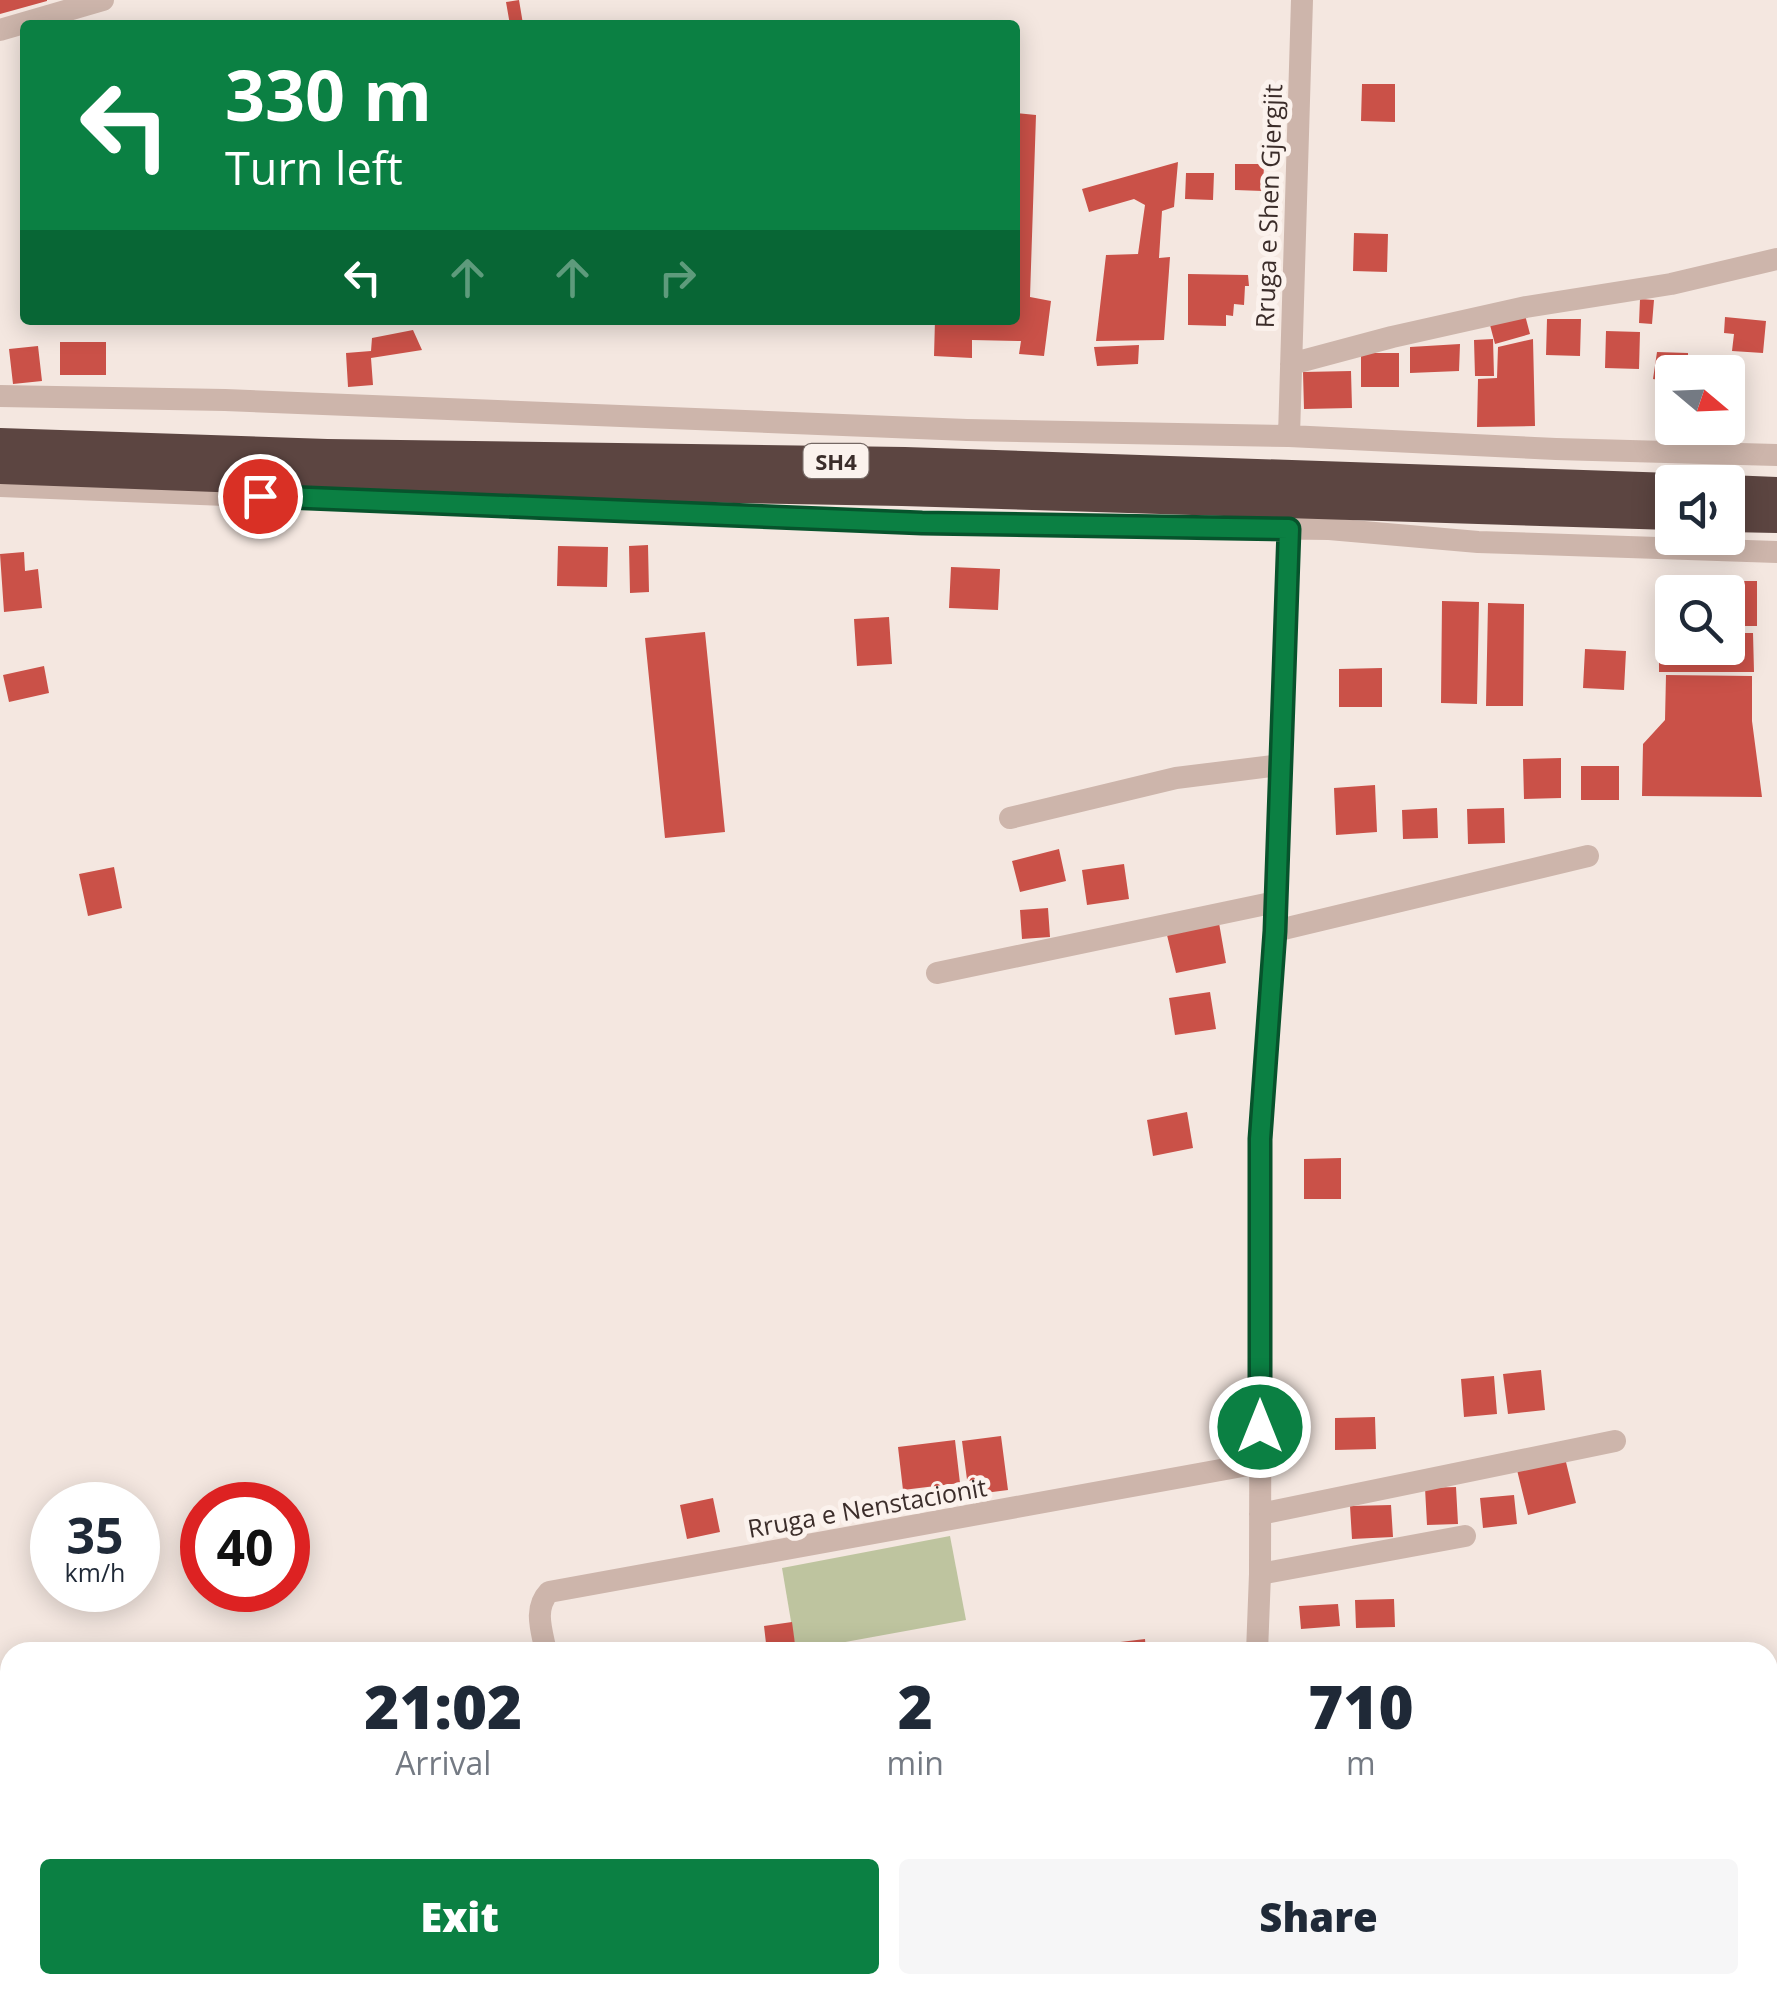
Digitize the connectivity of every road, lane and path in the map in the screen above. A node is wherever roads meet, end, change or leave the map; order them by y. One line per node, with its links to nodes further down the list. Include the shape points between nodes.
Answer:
1 (103, 0): 3 (street)
2 (1302, 0): 5 (street, Rruga e Shen Gjergjit)
3 (34, 20)
4 (1777, 259): 5 (street, via 1526,307)
5 (1291, 364): 7 (street, Rruga e Shen Gjergjit)
6 (0, 396): 7 (street, via 967,430)
7 (1289, 425): 9 (street, via 1556,449)
8 (0, 442): 13 (highway, SH4)
9 (1777, 455)
10 (0, 469): 17 (highway, SH4)
11 (0, 478): 14 (highway, via 58,480)
12 (0, 486): 14 (street)
13 (1655, 487)
14 (69, 488): 20 (street, via 922,523)
15 (1745, 491): 16 (highway)
16 (1777, 492)
17 (1655, 514)
18 (1745, 517): 19 (highway)
19 (1777, 518)
20 (1289, 529): 21 (street); 22 (street)
21 (1777, 552)
22 (1280, 765): 23 (street, via 1176,778); 25 (street)
23 (1010, 818)
24 (1588, 856): 26 (street)
25 (1276, 902): 26 (street); 27 (street)
26 (1275, 931): 29 (street, via 1260,1139)
27 (937, 973)
28 (1615, 1440): 30 (street)
29 (1259, 1463): 30 (street); 33 (street, Rruga e Nenstacionit, via 549,1592 539,1612)
30 (1260, 1514): 32 (street)
31 (1465, 1536): 32 (street)
32 (1260, 1574): 34 (street)
33 (544, 1642)
34 (1258, 1642)

